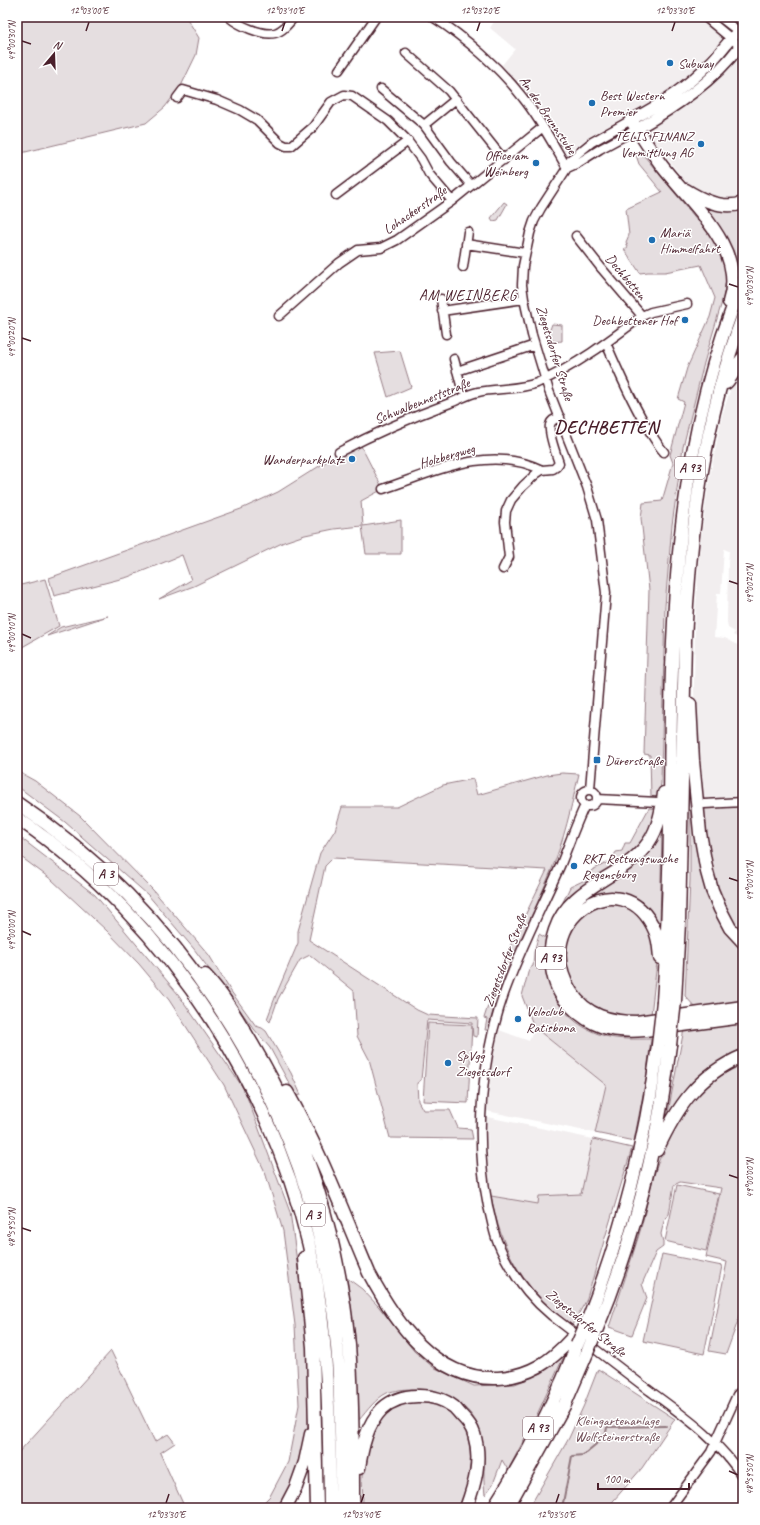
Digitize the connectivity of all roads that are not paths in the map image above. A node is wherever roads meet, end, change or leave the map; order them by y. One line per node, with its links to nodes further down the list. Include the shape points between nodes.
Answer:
1 (229, 17): 2 (street, via 248,28 275,33 286,27)
2 (294, 17)
3 (376, 17): 11 (street)
4 (432, 17): 17 (street, An der Brunnstube, via 499,69)
5 (705, 17): 8 (street)
6 (720, 17): 7 (street)
7 (741, 30): 8 (main road, Ziegetsdorfer Straße)
8 (730, 39): 9 (street); 15 (main road, Ziegetsdorfer Straße, via 710,63 679,92 650,110)
9 (742, 46): 15 (main road, Ziegetsdorfer Straße, via 685,99)
10 (406, 53): 14 (street)
11 (339, 70)
12 (381, 89): 16 (street)
13 (177, 98): 18 (street, via 183,90 217,100 240,110 256,120 280,143 291,146 310,130 331,102 344,95 357,98 388,121)
14 (456, 99): 16 (street); 19 (street)
15 (634, 125): 20 (street, Ziegetsdorfer Straße); 21 (highway)
16 (424, 126): 22 (street)
17 (543, 127): 19 (street, Lohackerstraße); 20 (street, An der Brunnstube)
18 (408, 141): 23 (street); 24 (street, via 422,158 429,174)
19 (504, 160): 22 (street, Lohackerstraße)
20 (567, 168): 29 (street, Ziegetsdorfer Straße, via 534,221)
21 (677, 183): 25 (highway, via 695,196 710,202 725,205); 39 (highway, via 720,240 732,268 732,294 723,319)
22 (472, 185): 24 (street, Lohackerstraße)
23 (336, 195)
24 (452, 201): 36 (street, Lohackerstraße, via 387,246 358,250 339,262)
25 (743, 203)
26 (468, 232): 28 (street)
27 (576, 236): 37 (street, Dechbetten)
28 (466, 244): 29 (street); 30 (street)
29 (525, 252): 33 (street, Ziegetsdorfer Straße, via 522,279)
30 (463, 267)
31 (743, 282): 39 (highway, A 93)
32 (441, 299): 35 (street)
33 (524, 299): 35 (street); 42 (street, Ziegetsdorfer Straße)
34 (688, 304): 37 (street, Dechbetten)
35 (442, 311): 40 (street)
36 (279, 316)
37 (642, 316): 41 (street, Schwalbenneststraße)
38 (743, 316): 47 (highway, A 93)
39 (724, 331): 56 (highway, A 93, via 708,384 683,510 675,608)
40 (446, 334)
41 (606, 343): 46 (street, Schwalbenneststraße, via 568,368); 51 (street, via 631,399)
42 (535, 345): 45 (street); 46 (street, Ziegetsdorfer Straße)
43 (743, 358): 47 (highway, via 729,380)
44 (454, 359): 45 (street)
45 (457, 371): 48 (street)
46 (546, 378): 49 (street, Ziegetsdorfer Straße); 50 (street, Schwalbenneststraße, via 517,387 477,392 411,418)
47 (720, 387): 55 (highway, A 93, via 708,438 695,515)
48 (462, 389)
49 (560, 417): 52 (street, via 553,420 550,425 558,463 553,469); 57 (street, Ziegetsdorfer Straße, via 597,520 606,593)
50 (339, 452)
51 (664, 452)
52 (542, 470): 53 (street, Holzbergweg, via 517,461 485,459 469,461); 54 (street, via 522,486 506,511 509,557)
53 (383, 489)
54 (503, 569)
55 (685, 640): 65 (highway, via 690,659 693,761 703,852 712,890 720,909 730,928); 67 (highway, A 93, via 680,892)
56 (670, 771): 67 (highway, A 93); 69 (highway, A 93, via 657,827 646,847 629,863 574,900 560,918 551,949 553,976 563,998 572,1008 590,1022 611,1030 645,1030)
57 (590, 789): 58 (street, via 596,793); 63 (street, via 580,796)
58 (597, 799): 59 (street); 63 (street, via 591,806)
59 (658, 802)
60 (743, 802): 62 (street)
61 (17, 803): 66 (highway, A 3, via 94,863 144,912)
62 (704, 804)
63 (585, 805): 79 (street, Ziegetsdorfer Straße, via 500,1006 487,1062 480,1113 486,1195 497,1241 516,1276 533,1298 552,1316)
64 (17, 818): 74 (highway, A 3, via 60,850 102,887 155,943 205,1008 233,1053 257,1100 285,1167)
65 (743, 942)
66 (180, 953): 70 (highway, A 3, via 209,980); 85 (highway, A 3, via 228,1020 260,1078 288,1139 310,1204 327,1271 338,1350)
67 (667, 997): 68 (highway, A 93, via 659,982 661,962 656,932 642,911 622,900 611,898 592,902 575,914 563,935 560,962 563,975 574,996 585,1008 597,1015 610,1020 637,1022); 71 (highway, A 93, bridge)
68 (743, 1008)
69 (743, 1017)
70 (241, 1026): 76 (highway, A 3, via 272,1067 305,1125 340,1200 369,1273 389,1309 413,1338 432,1356 452,1368 478,1377 493,1378 508,1377 538,1367); 86 (highway, A 3, via 288,1112 307,1157 329,1228 348,1344)
71 (664, 1045): 73 (highway, A 93, via 660,1114); 75 (highway, A 93, via 631,1188 616,1241)
72 (743, 1056): 73 (highway, A 93, via 714,1072 676,1112)
73 (648, 1170): 80 (highway, A 93, bridge, via 628,1243 596,1331 565,1404)
74 (303, 1223): 78 (highway, via 302,1245 313,1347); 84 (highway, A 3, via 317,1285 324,1343 329,1422)
75 (587, 1322): 76 (highway, A 3)
76 (574, 1342): 88 (highway, A 93, via 551,1404)
77 (743, 1389): 79 (street, via 737,1395)
78 (316, 1413): 82 (highway, via 305,1462); 83 (highway)
79 (715, 1444): 81 (street, Ziegetsdorfer Straße); 91 (street)
80 (533, 1464): 89 (highway, A 93); 90 (highway, A 93)
81 (743, 1478)
82 (285, 1508)
83 (317, 1508)
84 (330, 1508)
85 (342, 1508)
86 (355, 1508): 87 (highway, via 361,1452 372,1425 383,1409 391,1403 418,1396 441,1400 453,1407 474,1432 478,1468)
87 (466, 1508)
88 (493, 1508)
89 (507, 1508)
90 (517, 1508)
91 (670, 1508)

